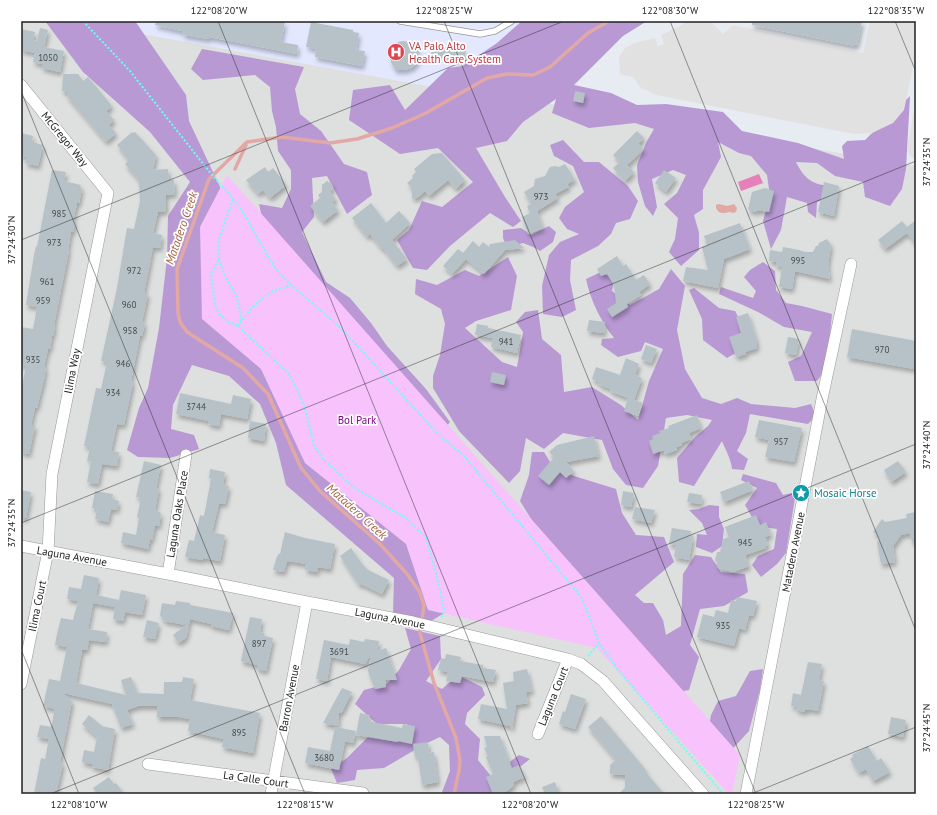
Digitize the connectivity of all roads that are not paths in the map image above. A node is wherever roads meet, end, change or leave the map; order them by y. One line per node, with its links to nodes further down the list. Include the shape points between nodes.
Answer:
1 (400, 21): 2 (lane, via 480,34 495,31)
2 (512, 21)
3 (21, 85): 4 (street, McGregor Way)
4 (108, 193): 8 (street, Ilima Way, via 52,474)
5 (851, 264): 19 (street, Matadero Avenue, via 822,399)
6 (186, 455): 9 (street, Laguna Oaks Place)
7 (21, 546): 8 (street, Laguna Avenue)
8 (48, 552): 9 (street, Laguna Avenue); 12 (street, Ilima Court)
9 (168, 574): 10 (street, Laguna Avenue)
10 (307, 602): 11 (street, Laguna Avenue, via 413,622); 15 (street, Barron Avenue)
11 (568, 659): 13 (street, Laguna Court); 18 (street, Laguna Avenue, via 581,664 603,681)
12 (21, 684)
13 (538, 734)
14 (148, 764): 15 (street, La Calle Court)
15 (274, 781): 16 (street, La Calle Court); 17 (street, Barron Avenue)
16 (363, 793)
17 (271, 794)
18 (703, 794)
19 (746, 794)

